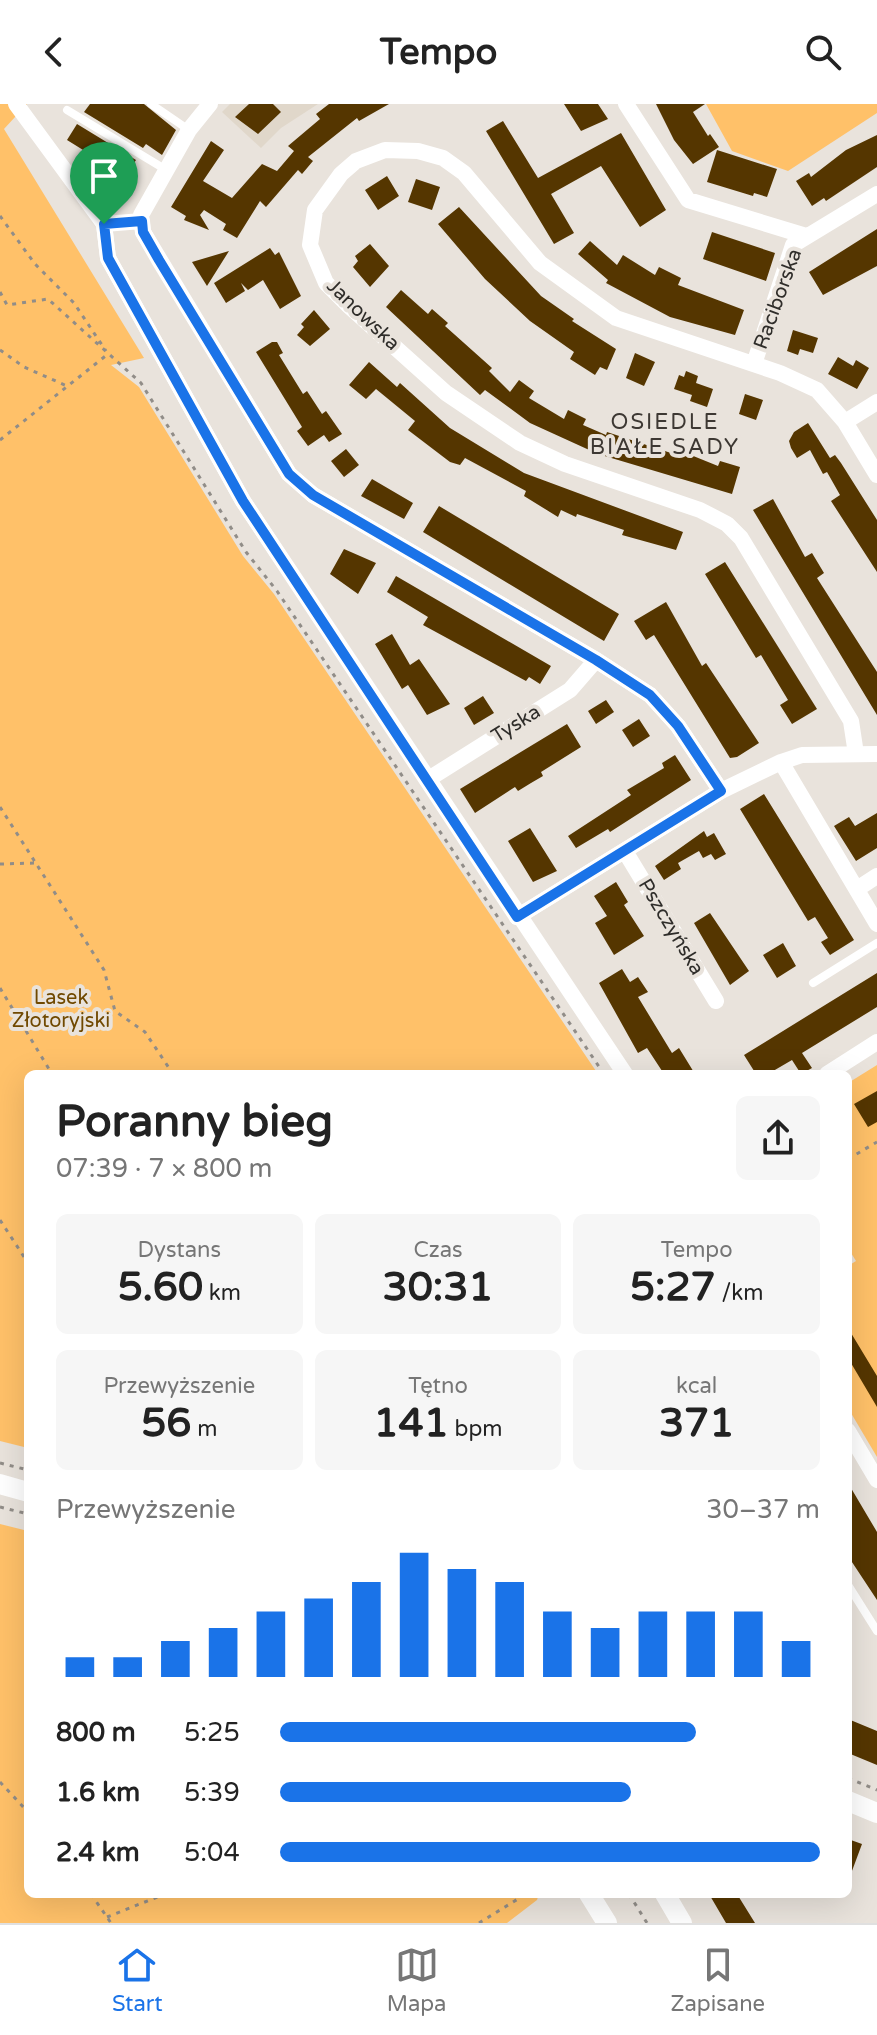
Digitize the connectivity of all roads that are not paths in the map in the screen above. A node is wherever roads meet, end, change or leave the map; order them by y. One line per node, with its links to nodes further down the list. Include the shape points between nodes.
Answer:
1 (16, 104): 10 (street)
2 (151, 104): 6 (lane)
3 (210, 104): 6 (street)
4 (626, 104): 11 (street, Raciborska, via 688,200)
5 (67, 110): 7 (lane)
6 (189, 130): 7 (street)
7 (168, 171): 9 (street)
8 (877, 194): 11 (street, Raciborska)
9 (142, 221): 10 (lane); 16 (street, via 159,260 289,474 313,495)
10 (104, 224): 20 (street, via 108,258 243,501)
11 (806, 236): 12 (street, Raciborska, via 793,245)
12 (754, 364): 14 (street, Janowska, via 817,390); 17 (street, Janowska, via 616,318 575,292 540,263 464,173 443,158 395,148 368,155 341,174 315,210 310,245 326,283 446,393 520,443 700,510 741,538 851,721)
13 (877, 402): 14 (street)
14 (845, 422): 15 (street, Janowska)
15 (877, 475)
16 (596, 660): 20 (street, Tyska, via 570,690); 21 (street, via 650,695 678,726)
17 (856, 754): 18 (street); 19 (street, via 802,755)
18 (877, 754)
19 (781, 762): 21 (street); 24 (street)
20 (427, 780): 25 (street)
21 (721, 791): 22 (street)
22 (626, 853): 25 (street); 29 (street, Pszczyńska)
23 (877, 876): 24 (street)
24 (857, 889): 26 (street)
25 (517, 917): 31 (street)
26 (877, 924)
27 (877, 943): 28 (lane)
28 (813, 983)
29 (716, 1001)
30 (877, 1042): 32 (street)
31 (622, 1070)
32 (833, 1070)
33 (852, 1438): 34 (street)
34 (877, 1480)
35 (0, 1484): 36 (street)
36 (24, 1491)
37 (852, 1591): 38 (lane)
38 (877, 1631)
39 (852, 1803): 40 (street)
40 (877, 1813)
41 (591, 1898): 43 (street)
42 (667, 1898): 44 (street)
43 (607, 1923)
44 (682, 1923)

